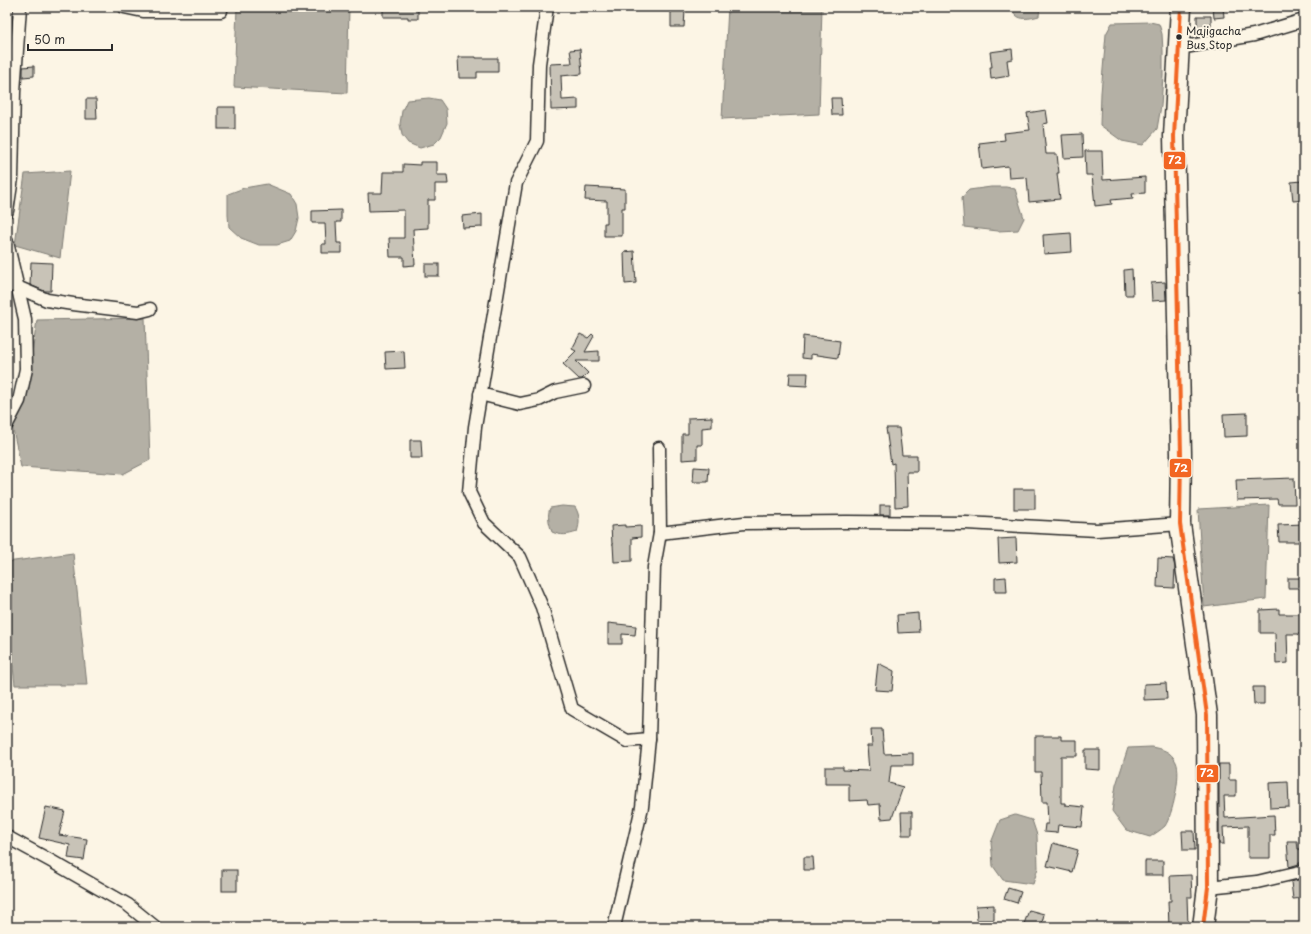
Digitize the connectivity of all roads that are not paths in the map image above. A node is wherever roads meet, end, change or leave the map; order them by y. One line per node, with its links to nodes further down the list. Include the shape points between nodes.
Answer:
1 (20, 7): 8 (street, via 14,92 12,178)
2 (124, 7): 5 (street, via 143,12)
3 (547, 7): 13 (street, via 539,64 537,141 516,183)
4 (1181, 7): 7 (highway)
5 (222, 11)
6 (1304, 20): 7 (street, via 1254,35)
7 (1179, 48): 16 (highway, via 1174,136 1181,446)
8 (7, 211)
9 (7, 242): 10 (street)
10 (12, 286): 11 (street, via 47,300 138,312); 14 (street, via 25,319 26,369 19,401)
11 (150, 309)
12 (584, 386): 13 (street, via 555,392 539,400 520,404)
13 (480, 394): 18 (street, via 469,492 484,523 520,557 542,607 572,709 627,742)
14 (7, 424)
15 (659, 448): 17 (street)
16 (1180, 524): 17 (street, via 1097,530 966,523 744,522); 21 (highway, via 1207,716)
17 (660, 533): 18 (street, via 654,567)
18 (649, 739): 23 (street, via 642,807)
19 (7, 837): 22 (street, via 128,905)
20 (1304, 871): 21 (street, via 1257,882)
21 (1208, 886): 24 (highway)
22 (155, 927)
23 (614, 927)
24 (1204, 927)

